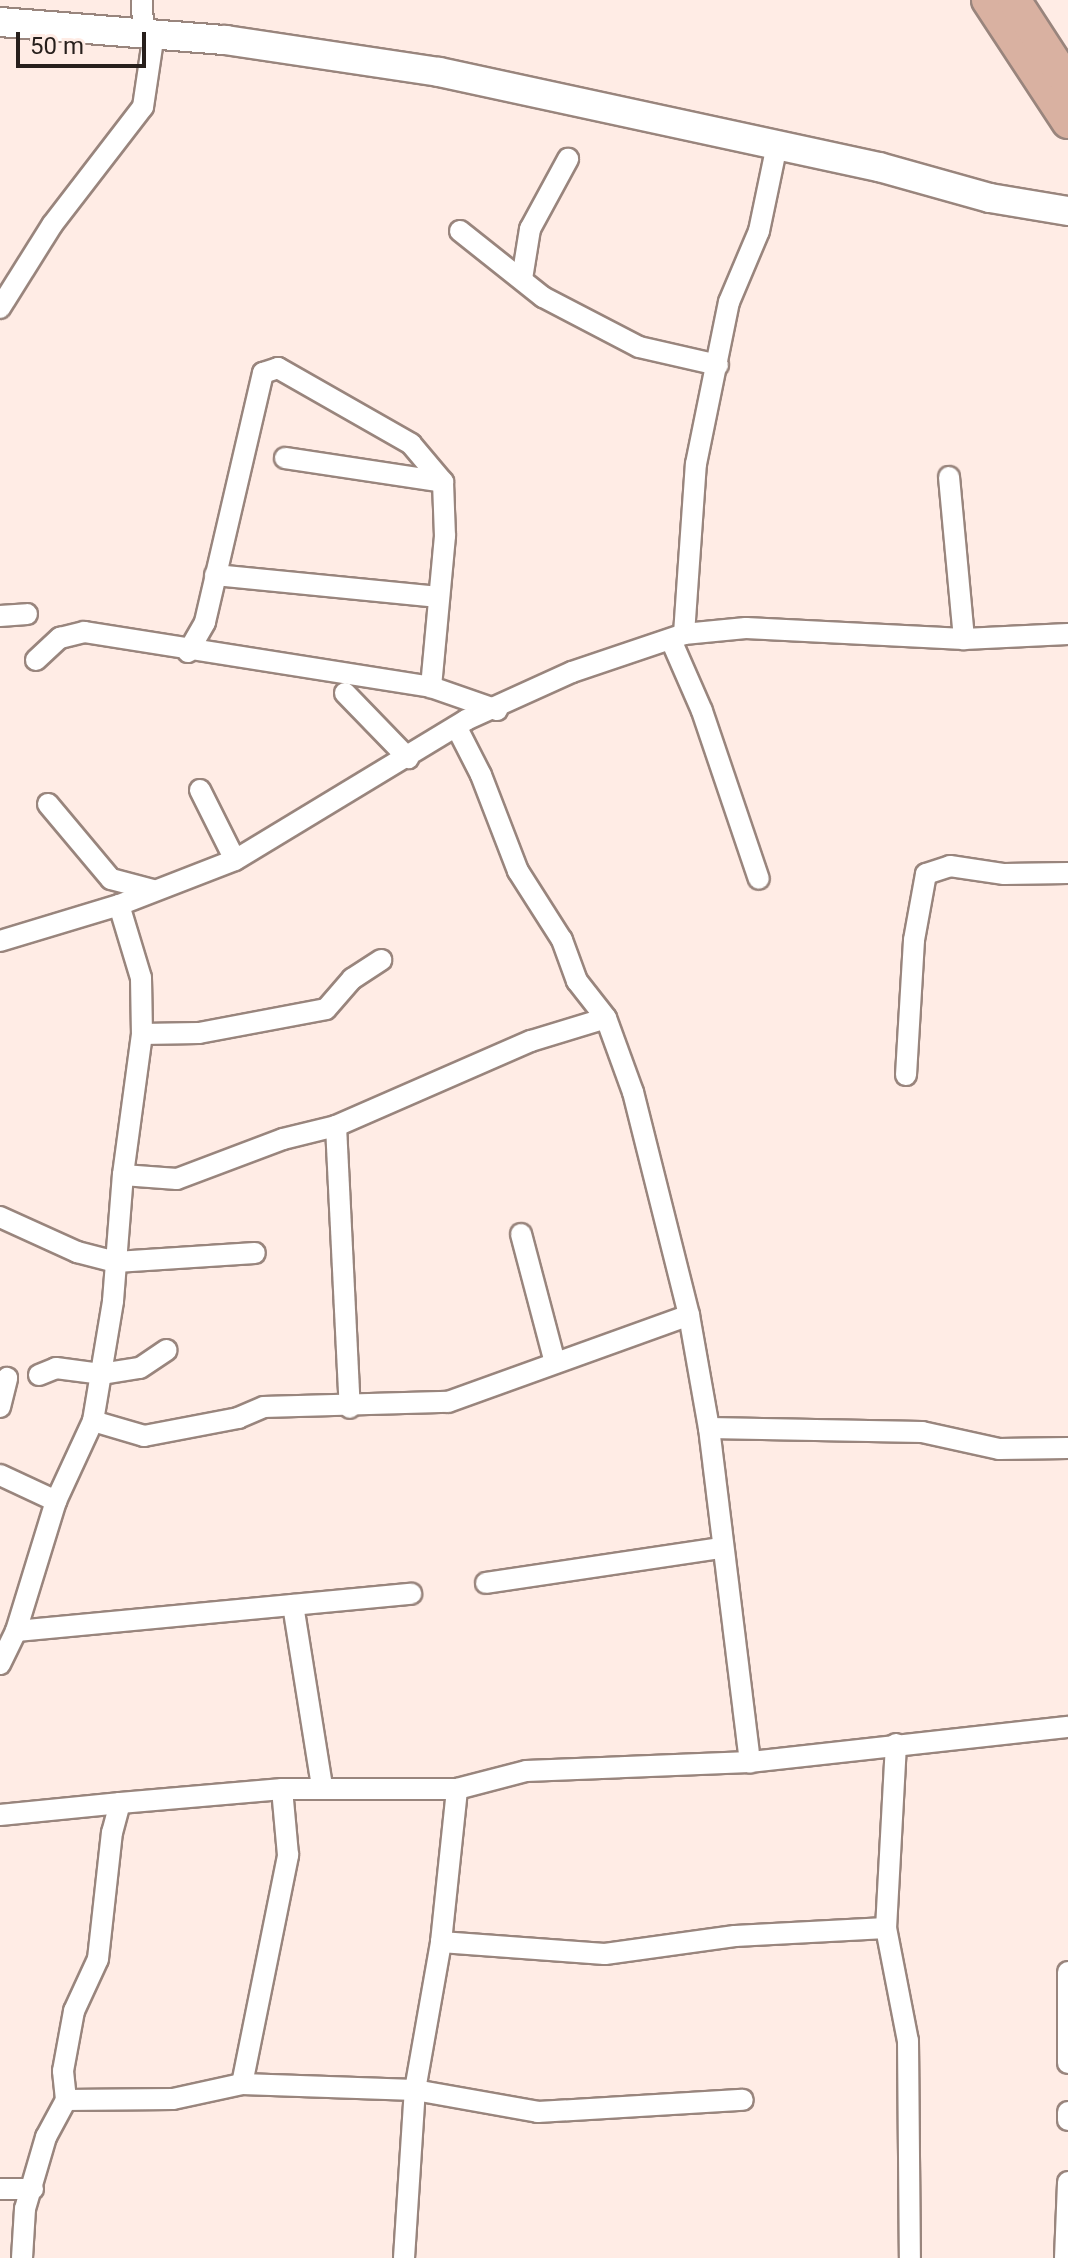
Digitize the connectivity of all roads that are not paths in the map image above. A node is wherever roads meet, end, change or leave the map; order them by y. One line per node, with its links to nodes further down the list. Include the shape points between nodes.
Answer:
1 (142, 0): 5 (street)
2 (988, 0): 7 (main road)
3 (1014, 0): 6 (main road)
4 (0, 22): 5 (street)
5 (149, 33): 8 (street, via 439,72); 13 (street, via 143,107 52,225)
6 (1068, 83)
7 (1068, 122)
8 (777, 145): 10 (street, via 990,198); 14 (street, via 759,231 729,302)
9 (568, 159): 12 (street, via 530,229)
10 (1068, 211)
11 (460, 231): 12 (street)
12 (522, 279): 14 (street, via 543,297 639,347)
13 (0, 308)
14 (718, 365): 23 (street, via 696,464)
15 (285, 458): 17 (street)
16 (949, 477): 24 (street)
17 (443, 482): 18 (street, via 411,444 291,374 268,369); 19 (street, via 446,523)
18 (215, 575): 19 (street); 25 (street, via 205,622)
19 (439, 597): 27 (street)
20 (27, 614): 21 (street)
21 (0, 616)
22 (1068, 634): 24 (street)
23 (678, 637): 24 (street, via 760,628); 29 (street, via 572,672); 36 (street)
24 (964, 639)
25 (188, 652): 26 (street, via 84,632 60,638); 27 (street)
26 (36, 660)
27 (431, 687): 29 (street)
28 (345, 693): 31 (street)
29 (497, 710): 30 (street)
30 (457, 728): 31 (street); 41 (street, via 518,871 562,940 577,981)
31 (408, 758): 34 (street)
32 (200, 790): 34 (street)
33 (48, 804): 37 (street, via 111,879)
34 (235, 860): 37 (street)
35 (1068, 873): 43 (street, via 1004,874 950,866 926,874 914,940)
36 (759, 879)
37 (153, 890): 38 (street)
38 (119, 905): 39 (street); 42 (street, via 141,978)
39 (0, 941)
40 (381, 960): 42 (street, via 352,979 326,1009 199,1033)
41 (606, 1018): 44 (street, via 531,1041); 50 (street, via 633,1092)
42 (142, 1034): 45 (street)
43 (906, 1075)
44 (336, 1126): 45 (street, via 177,1179); 57 (street)
45 (123, 1175): 49 (street)
46 (0, 1217): 49 (street, via 77,1252)
47 (521, 1234): 52 (street)
48 (255, 1253): 49 (street)
49 (116, 1262): 53 (street)
50 (689, 1315): 52 (street); 59 (street)
51 (167, 1350): 53 (street, via 140,1368)
52 (554, 1359): 57 (street, via 448,1402)
53 (101, 1374): 54 (street, via 56,1368); 58 (street)
54 (39, 1375)
55 (7, 1378): 56 (street)
56 (0, 1407)
57 (350, 1408): 58 (street, via 264,1407 238,1418 144,1436)
58 (93, 1421): 62 (street)
59 (709, 1428): 60 (street, via 922,1432 999,1449); 63 (street)
60 (1068, 1448)
61 (0, 1475): 62 (street)
62 (56, 1501): 67 (street)
63 (721, 1548): 64 (street); 71 (street)
64 (486, 1583)
65 (411, 1594): 66 (street)
66 (293, 1605): 67 (street); 72 (street)
67 (16, 1631): 68 (street)
68 (0, 1664)
69 (1068, 1727): 70 (street)
70 (896, 1744): 71 (street); 77 (street)
71 (750, 1762): 74 (street, via 526,1771)
72 (322, 1787): 73 (street); 74 (street)
73 (282, 1789): 75 (street); 81 (street, via 288,1855)
74 (457, 1789): 78 (street)
75 (120, 1803): 76 (street); 83 (street, via 98,1959 74,2011 63,2071)
76 (0, 1815)
77 (886, 1928): 78 (street, via 735,1936 605,1954); 92 (street, via 908,2041)
78 (441, 1942): 82 (street)
79 (1068, 1972): 80 (street)
80 (1068, 2063)
81 (242, 2084): 82 (street); 83 (street, via 173,2099)
82 (415, 2090): 84 (street, via 538,2112); 91 (street)
83 (66, 2100): 89 (street, via 46,2137)
84 (743, 2100)
85 (1068, 2112): 86 (street)
86 (1068, 2120)
87 (1068, 2182): 93 (street)
88 (0, 2189): 89 (street)
89 (33, 2189): 90 (street, via 25,2209)
90 (22, 2258)
91 (404, 2258)
92 (910, 2258)
93 (1065, 2258)

